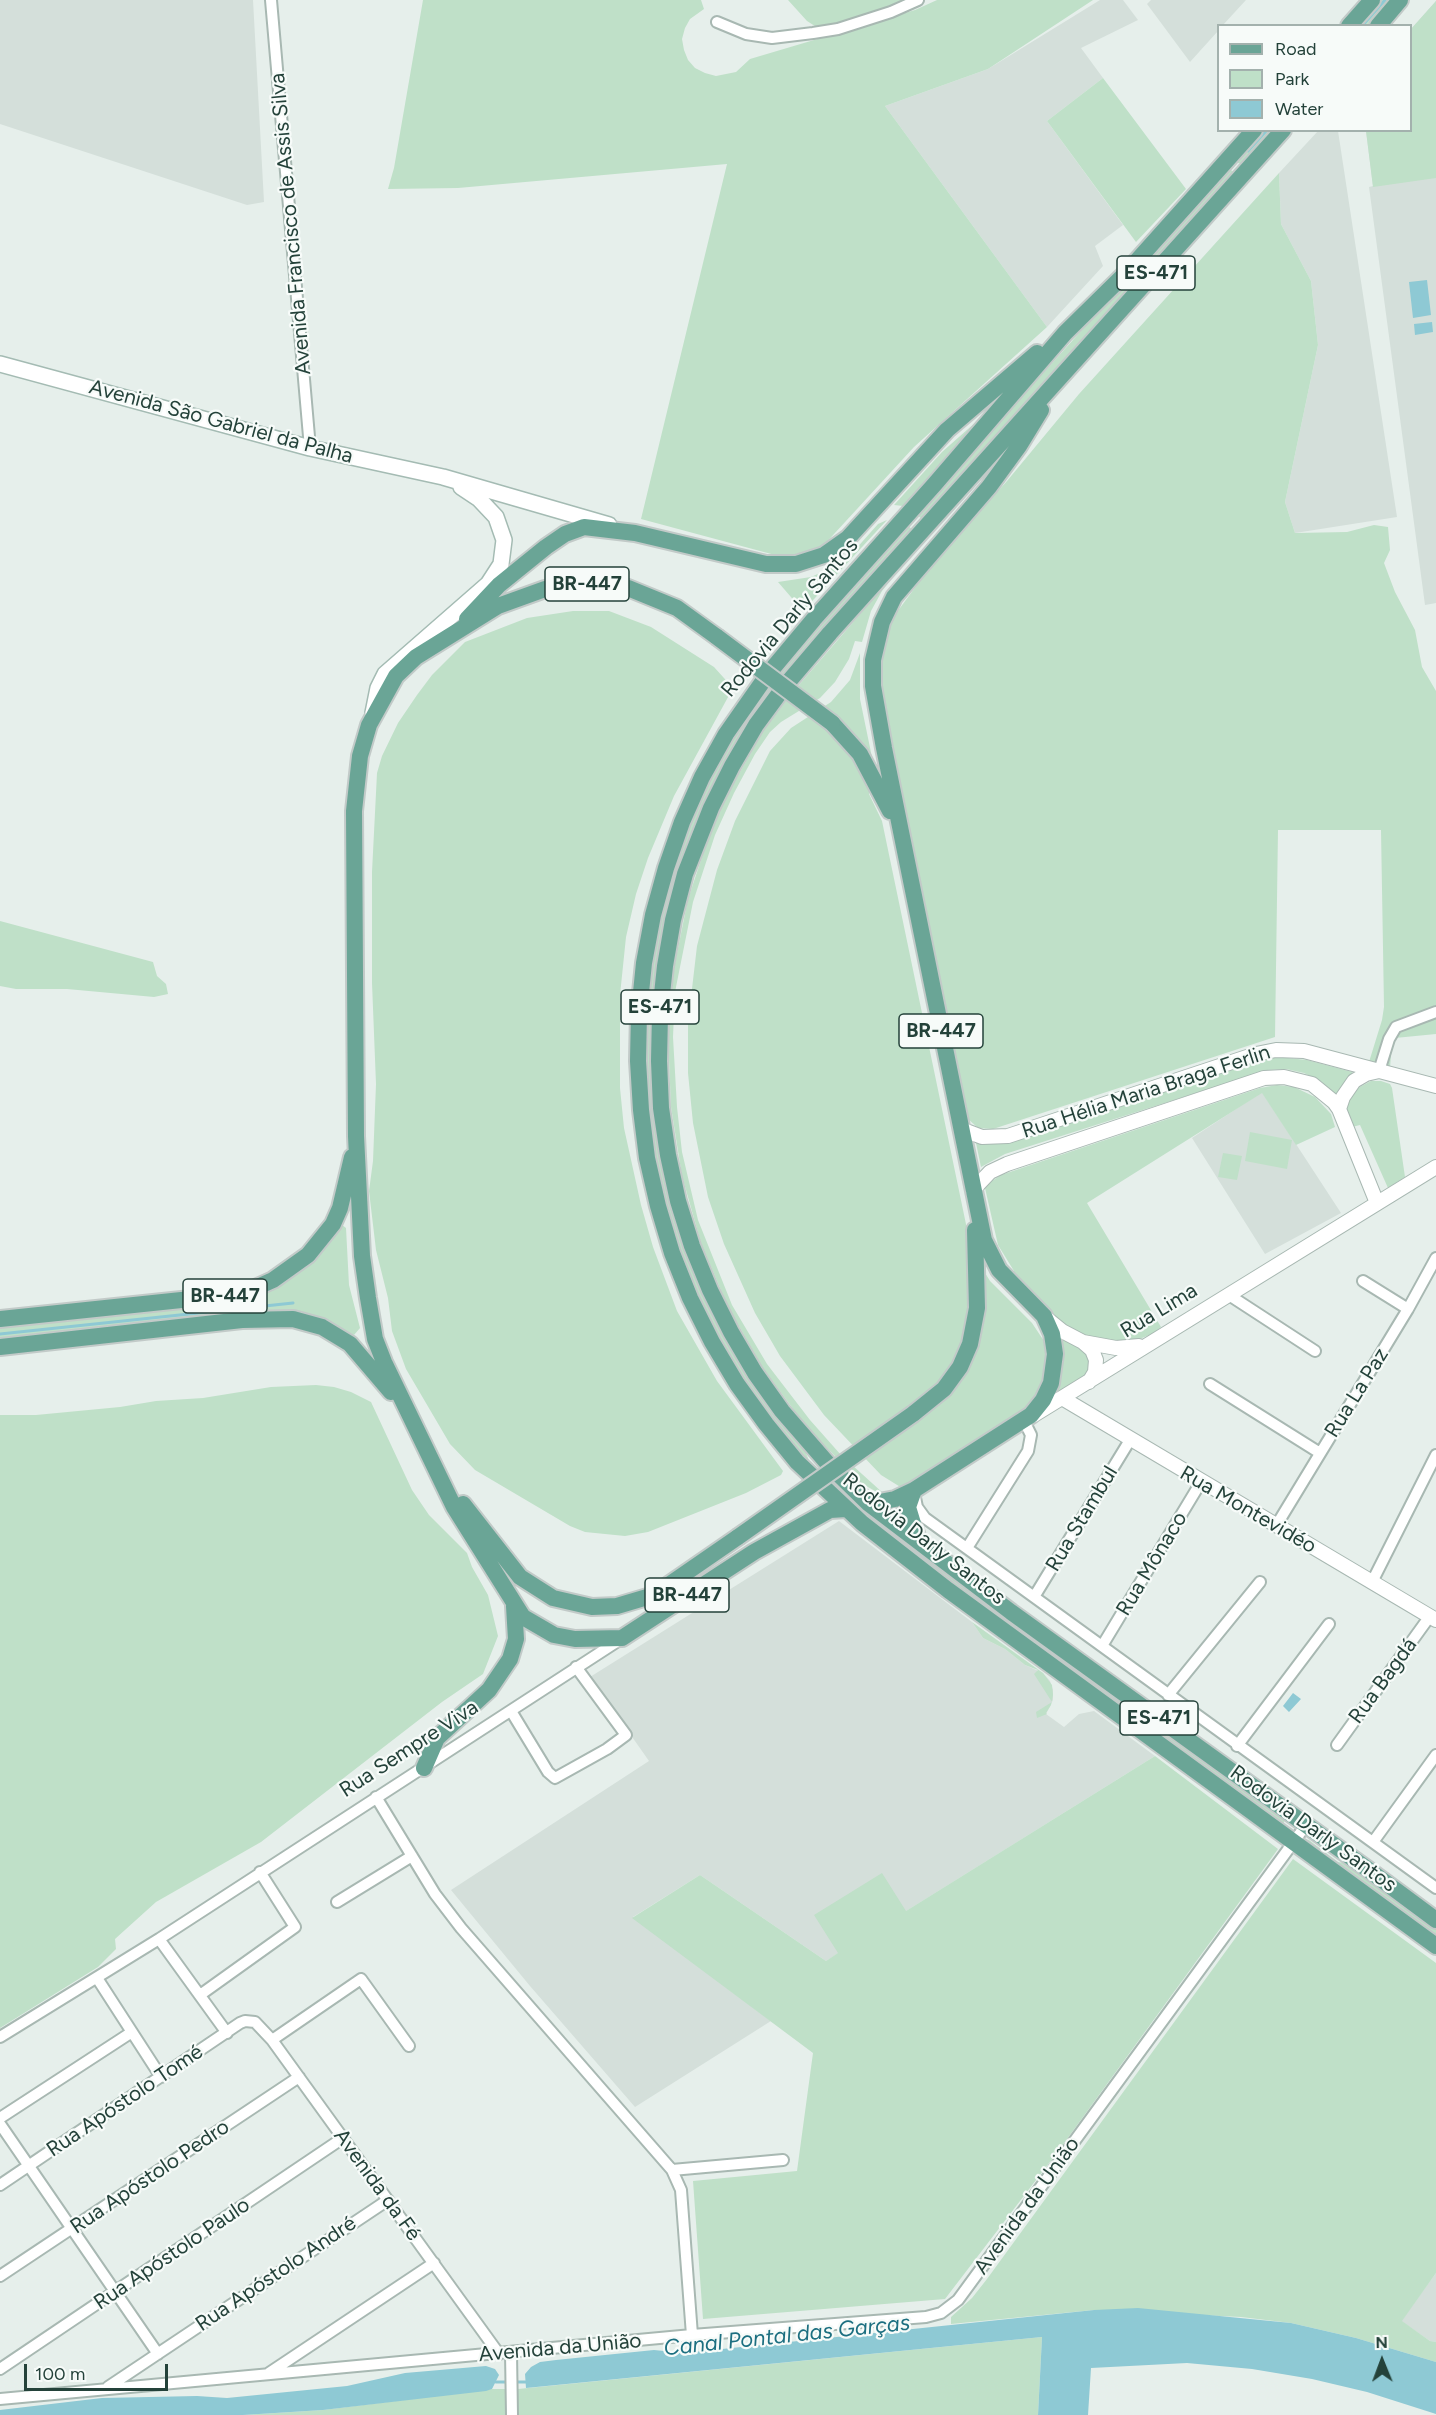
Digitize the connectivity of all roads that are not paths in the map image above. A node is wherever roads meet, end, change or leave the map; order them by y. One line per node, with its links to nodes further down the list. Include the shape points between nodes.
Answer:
1 (271, 0): 13 (street, Avenida Francisco de Assis Silva)
2 (918, 0): 5 (street, via 838,29 772,38 746,34)
3 (1372, 0): 6 (main road)
4 (1400, 0): 7 (main road)
5 (717, 22)
6 (1351, 24)
7 (1380, 24)
8 (1252, 132): 10 (main road, Rodovia Darly Santos / ES-471, via 1125,274)
9 (1281, 132): 12 (main road, Rodovia Darly Santos / ES-471)
10 (1065, 333): 15 (main road, BR-447, via 947,430 871,514 833,550 816,559 786,565 756,562); 51 (main road, Rodovia Darly Santos / ES-471, via 809,624 739,714 682,822 648,939 638,1028 640,1110 652,1182 672,1253 701,1320 742,1391 797,1462)
11 (0, 364): 13 (main road, Avenida São Gabriel da Palha)
12 (1058, 381): 18 (main road, via 989,487 894,597 877,635 873,686); 50 (main road, Rodovia Darly Santos / ES-471, via 830,633 756,725 721,786 697,841 666,955 659,1037 661,1108 673,1178 692,1246 720,1311 762,1383 813,1448)
13 (310, 448): 14 (main road, Avenida São Gabriel da Palha)
14 (443, 477): 15 (main road, Avenida São Gabriel da Palha); 17 (main road, Avenida São Gabriel da Palha, via 472,494 496,517 504,540 501,564 488,584 385,674)
15 (635, 532): 16 (main road, BR-447, via 589,526 565,534 499,585)
16 (453, 633): 17 (main road, BR-447, via 405,666); 18 (main road, BR-447, bridge, via 511,600 561,586 628,588 662,600 832,723 860,754 878,785 897,829)
17 (370, 723): 24 (main road, BR-447, via 360,756 354,811)
18 (909, 872): 23 (main road, BR-447)
19 (1436, 1012): 20 (street, via 1396,1027)
20 (1379, 1071): 21 (street, Rua Hélia Maria Braga Ferlin); 22 (street, via 1354,1081); 23 (street, Rua Hélia Maria Braga Ferlin, via 1304,1051 1276,1050 1008,1136 982,1137)
21 (1436, 1086)
22 (1340, 1110): 26 (street, Rua Hélia Maria Braga Ferlin, via 1328,1095 1304,1081 1264,1078 1007,1164 990,1172); 27 (street)
23 (961, 1129): 26 (main road, BR-447)
24 (356, 1136): 34 (main road, BR-447, via 333,1224 308,1255 273,1280 229,1295); 42 (main road, BR-447, via 362,1256 371,1317 375,1339)
25 (1432, 1171): 27 (street, Rua Lima)
26 (973, 1190): 33 (main road, via 984,1240 994,1263); 47 (main road, BR-447, bridge, via 978,1296 974,1332 952,1378 934,1398 654,1595 617,1606 579,1606 542,1592 520,1577)
27 (1377, 1203): 31 (street, Rua Lima)
28 (1436, 1258): 29 (street, Rua La Paz)
29 (1432, 1276): 32 (street, Rua La Paz)
30 (1364, 1281): 32 (street)
31 (1229, 1295): 36 (street, Rua Lima); 38 (street)
32 (1408, 1309): 45 (street, Rua La Paz)
33 (1044, 1316): 35 (street); 43 (main road, via 1054,1344 1054,1374 1043,1400)
34 (0, 1319)
35 (1083, 1342): 36 (street, via 1116,1348); 39 (street, via 1096,1360)
36 (1147, 1344): 39 (street, Rua Lima)
37 (0, 1347): 42 (main road, BR-447, via 293,1318 322,1327 350,1344)
38 (1315, 1351)
39 (1089, 1382): 41 (street, Rua Lima)
40 (1210, 1384): 45 (street)
41 (1062, 1398): 43 (street, Rua Lima); 44 (street, Rua Montevidéo)
42 (405, 1409): 47 (main road, BR-447)
43 (1024, 1421): 49 (main road, Rua Lima); 54 (street, via 1031,1435 1028,1451)
44 (1130, 1440): 48 (street, Rua Montevidéo); 57 (street, Rua Stambul)
45 (1320, 1452): 52 (street, Rua La Paz)
46 (1436, 1455): 56 (street)
47 (434, 1468): 58 (main road, BR-447)
48 (1201, 1482): 52 (street, Rua Montevidéo); 62 (street, Rua Mônaco)
49 (916, 1488): 50 (main road, Rua Lima, via 895,1499); 53 (main road, via 908,1507); 54 (street, via 915,1502 922,1515)
50 (869, 1504): 53 (main road, Rodovia Darly Santos / ES-471)
51 (846, 1509): 61 (main road, Rua Sempre Viva / BR-447, via 830,1510 754,1552); 72 (main road, Rodovia Darly Santos / ES-471, via 948,1590)
52 (1276, 1526): 56 (street, Rua Montevidéo)
53 (918, 1540): 71 (main road, Rodovia Darly Santos / ES-471)
54 (967, 1548): 57 (street)
55 (1260, 1582): 64 (street)
56 (1372, 1582): 59 (street, Rua Montevidéo)
57 (1034, 1597): 62 (street)
58 (514, 1605): 61 (main road, BR-447, via 523,1617 554,1635 574,1639); 69 (main road, via 516,1639 510,1659 489,1690 437,1738)
59 (1433, 1618): 66 (street, Rua Bagdá)
60 (1329, 1624): 67 (street)
61 (622, 1638): 63 (street, Rua Sempre Viva)
62 (1102, 1646): 64 (street)
63 (576, 1667): 65 (street, Rua Sempre Viva); 65 (street, via 626,1735 607,1749 555,1778)
64 (1168, 1695): 67 (street)
65 (511, 1710): 69 (street, Rua Sempre Viva)
66 (1336, 1745)
67 (1237, 1746): 73 (street)
68 (1436, 1755): 73 (street)
69 (424, 1768): 70 (street, Rua Sempre Viva)
70 (376, 1797): 74 (street); 75 (street, Rua Sempre Viva)
71 (1306, 1825): 72 (street, Avenida da União); 78 (main road, Rodovia Darly Santos / ES-471)
72 (1293, 1842): 80 (main road, Rodovia Darly Santos / ES-471); 103 (street, Avenida da União, via 953,2305 926,2317)
73 (1373, 1842): 76 (street)
74 (412, 1856): 77 (street); 96 (street, via 460,1928)
75 (260, 1872): 79 (street, Rua Sempre Viva); 82 (street, via 295,1927)
76 (1436, 1888)
77 (337, 1902)
78 (1436, 1920)
79 (159, 1939): 81 (street, Rua Sempre Viva); 82 (street)
80 (1436, 1946)
81 (97, 1978): 84 (street); 86 (street, Rua Sempre Viva)
82 (200, 1995): 85 (street)
83 (250, 2021): 85 (street, Rua Apóstolo Tomé); 87 (street, Avenida da Fé, via 261,2026)
84 (132, 2032): 89 (street); 91 (street)
85 (226, 2033): 89 (street, Rua Apóstolo Tomé)
86 (0, 2037)
87 (272, 2040): 88 (street, via 361,1979); 90 (street, Avenida da Fé)
88 (409, 2046)
89 (161, 2077): 95 (street, Rua Apóstolo Tomé)
90 (299, 2077): 93 (street, Avenida da Fé); 99 (street, Rua Apóstolo Pedro)
91 (0, 2118)
92 (0, 2124): 95 (street)
93 (343, 2138): 98 (street, Avenida da Fé); 102 (street, Rua Apóstolo Paulo)
94 (783, 2160): 96 (street)
95 (29, 2166): 97 (street, Rua Apóstolo Tomé); 99 (street)
96 (672, 2170): 103 (street, via 681,2190)
97 (0, 2185)
98 (388, 2200): 100 (street, Avenida da Fé); 105 (street, Rua Apóstolo André)
99 (71, 2229): 101 (street, Rua Apóstolo Pedro); 102 (street)
100 (434, 2263): 106 (street, Avenida da Fé); 108 (street)
101 (0, 2276)
102 (114, 2292): 105 (street); 107 (street, Rua Apóstolo Paulo)
103 (692, 2335): 104 (street, Avenida da União)
104 (511, 2353): 106 (street, Avenida da União); 111 (street)
105 (158, 2354): 109 (street, Rua Apóstolo André)
106 (499, 2354): 108 (street, Avenida da União)
107 (0, 2369)
108 (266, 2375): 109 (street, Avenida da União)
109 (106, 2389): 110 (street, Avenida da União)
110 (0, 2399)
111 (512, 2415)

